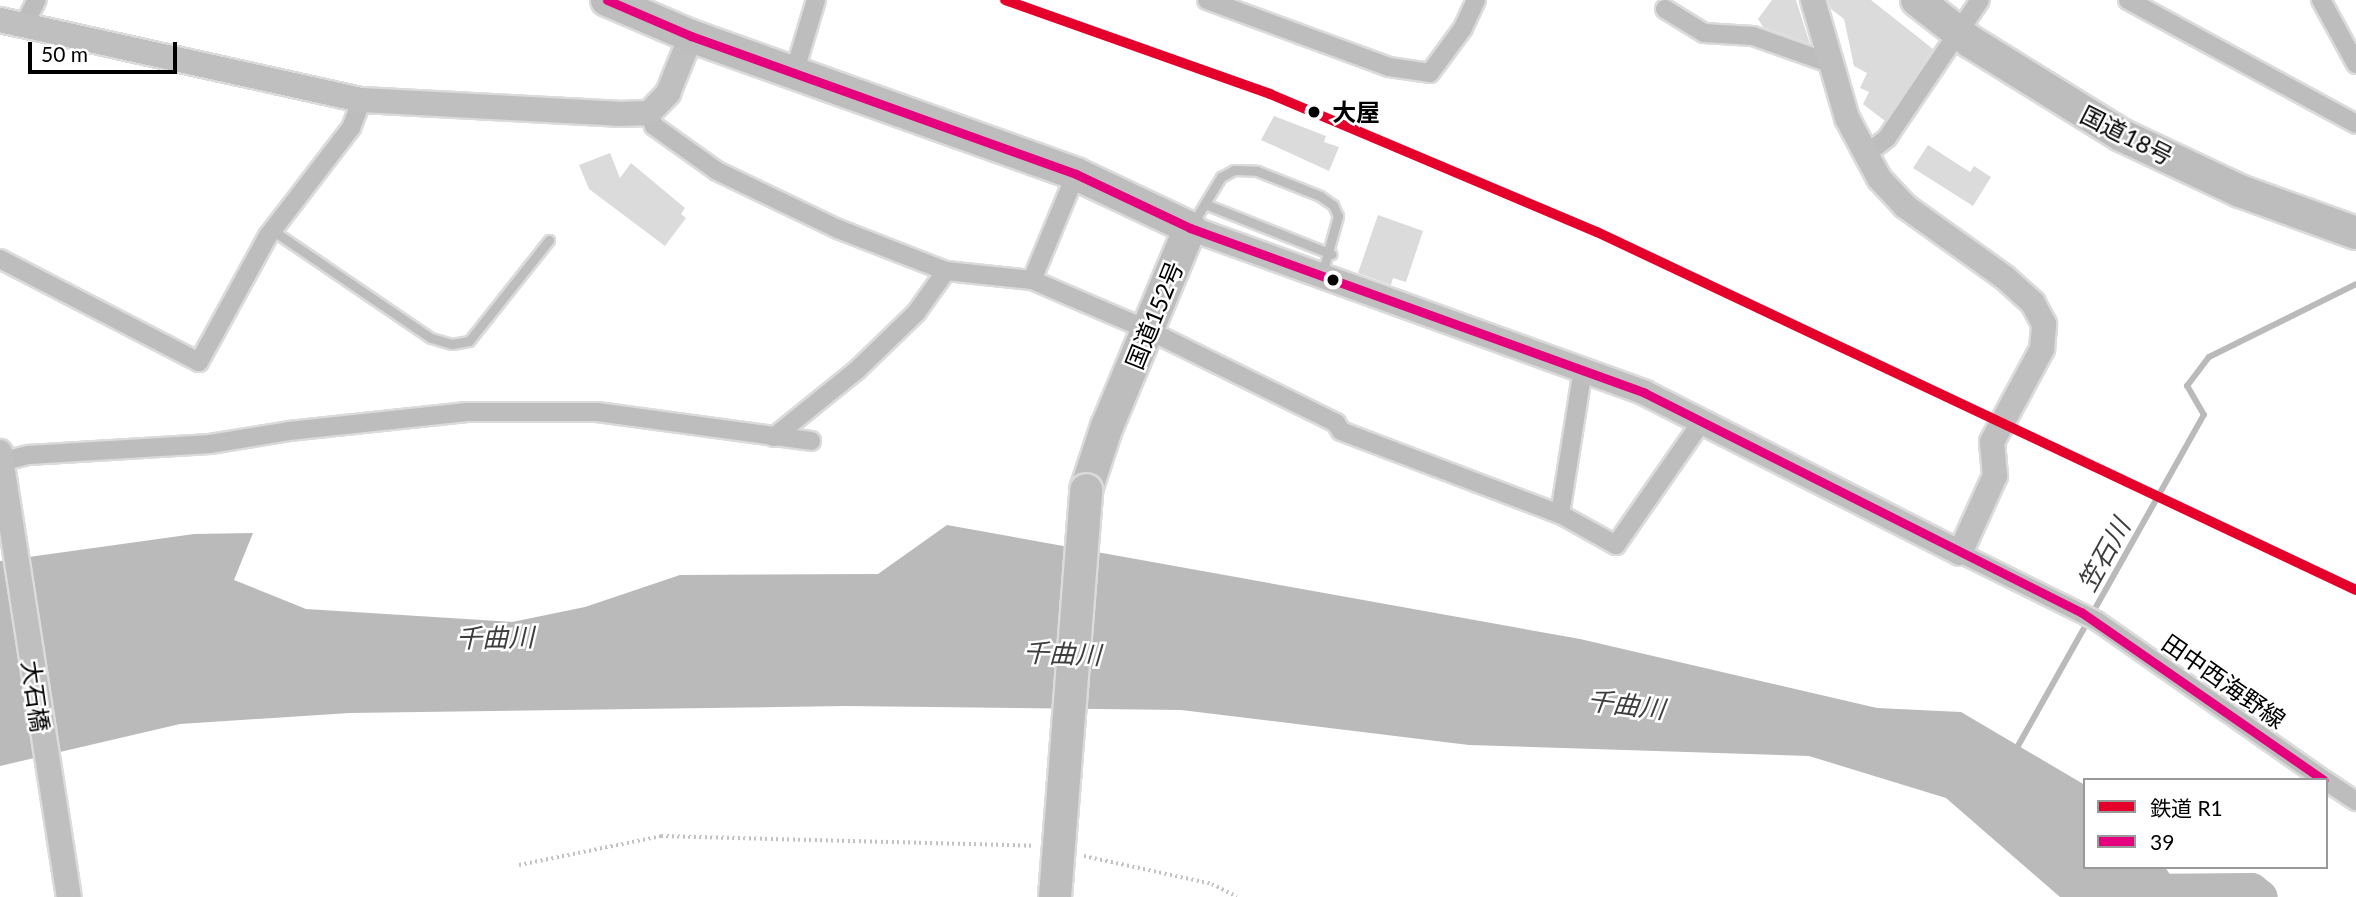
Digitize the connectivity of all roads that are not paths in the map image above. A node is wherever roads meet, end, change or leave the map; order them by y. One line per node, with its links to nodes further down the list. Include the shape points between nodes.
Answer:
1 (37, 0): 12 (street)
2 (607, 0): 14 (highway)
3 (816, 0): 17 (street)
4 (1208, 0): 5 (street, via 1390,67 1430,73 1464,28)
5 (1476, 0)
6 (1813, 0): 15 (main road)
7 (1917, 0): 13 (highway, 国道18号)
8 (1980, 0): 13 (street)
9 (2128, 0): 20 (street)
10 (2321, 0): 16 (street)
11 (1665, 9): 15 (street, via 1704,33 1753,36)
12 (12, 23): 18 (main road)
13 (1958, 31): 21 (street, via 1887,138); 25 (highway, 国道18号, via 2050,94 2121,135 2240,191)
14 (691, 36): 17 (highway); 19 (main road, via 668,93)
15 (1832, 64): 21 (main road, via 1847,118)
16 (2356, 64)
17 (794, 70): 22 (highway)
18 (362, 100): 19 (main road); 24 (street, via 351,128)
19 (649, 113): 29 (street, via 654,126 717,171 838,229)
20 (2356, 124)
21 (1866, 154): 38 (main road, via 1879,178 1905,206 2004,277 2033,303 2044,324 2042,349 1992,442 1995,477)
22 (1076, 174): 23 (highway); 30 (street)
23 (1197, 216): 28 (main road); 28 (lane, via 1221,177 1234,170 1257,171 1320,195 1333,205 1338,216); 31 (highway, 国道152号)
24 (272, 230): 26 (lane, via 431,338 452,344 469,341); 27 (street, via 200,362)
25 (2356, 233)
26 (550, 240)
27 (0, 259)
28 (1326, 265): 32 (main road)
29 (946, 271): 30 (street); 34 (street, via 916,313 857,370)
30 (1032, 281): 31 (street)
31 (1148, 330): 37 (street, via 1336,423 1341,431); 43 (highway, 国道152号, bridge, via 1107,426 1086,490)
32 (1583, 369): 33 (main road); 37 (street)
33 (1703, 420): 37 (street, via 1616,545); 38 (main road)
34 (774, 438): 35 (street); 36 (street, via 597,412 467,412 210,444)
35 (811, 442)
36 (0, 458): 42 (main road, 大石橋)
37 (1560, 513)
38 (1960, 553): 39 (street, 田中西海野線, via 2089,617)
39 (2322, 778)
40 (2328, 782): 41 (street, 田中西海野線)
41 (2356, 801)
42 (69, 897)
43 (1055, 897)

